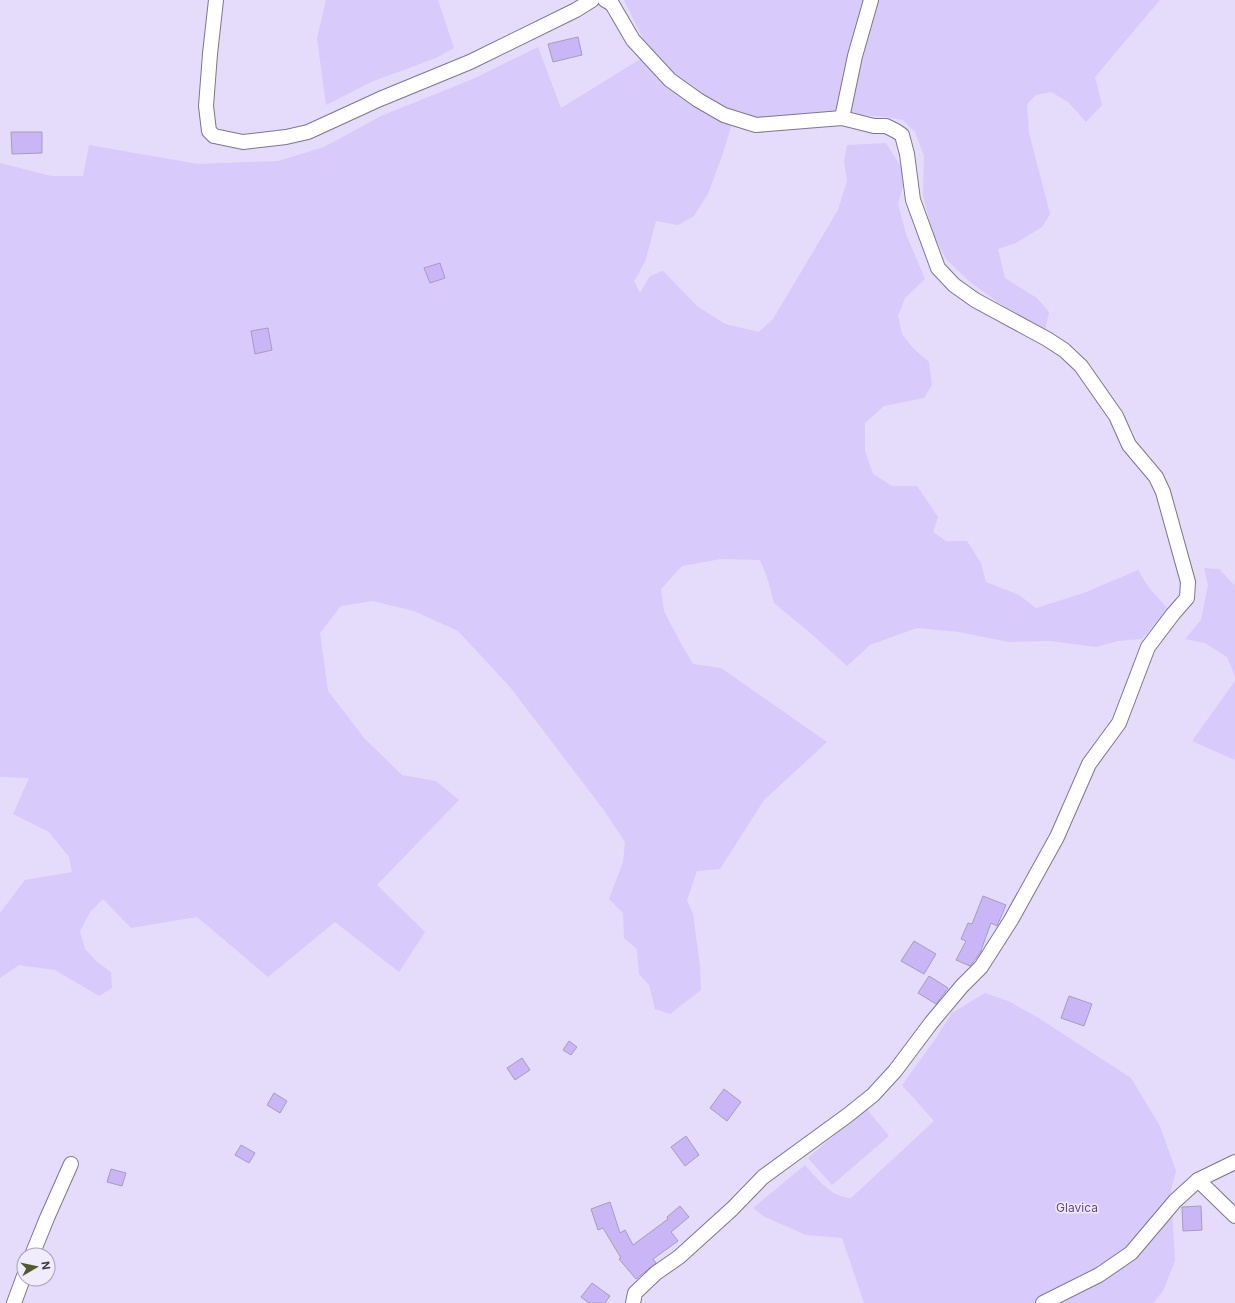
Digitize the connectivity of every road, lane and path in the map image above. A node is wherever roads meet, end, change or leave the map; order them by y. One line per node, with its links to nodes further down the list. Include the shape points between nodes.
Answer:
1 (216, 0): 2 (street, via 206,106 209,131 214,136 243,142 286,138 308,132 470,62)
2 (592, 0)
3 (605, 0): 5 (street, via 612,4 633,40 670,80 724,115 756,125)
4 (871, 0): 5 (street, via 855,56)
5 (842, 118): 13 (street, via 874,126 886,126 902,135 913,200 938,268 954,285 975,300 1047,338 1081,366 1092,381 1116,416 1129,445 1156,477 1163,492 1188,582 1187,598 1148,647 1119,723 1089,764 1057,837 1011,920 980,967 936,1017 895,1071 873,1094 763,1178 727,1214 635,1293)
6 (1235, 1162): 8 (street)
7 (71, 1164): 10 (street)
8 (1198, 1180): 9 (street); 14 (street, via 1175,1201 1131,1253 1098,1275)
9 (1235, 1216)
10 (35, 1247)
11 (20, 1287): 12 (street)
12 (14, 1303)
13 (633, 1303)
14 (1043, 1303)

